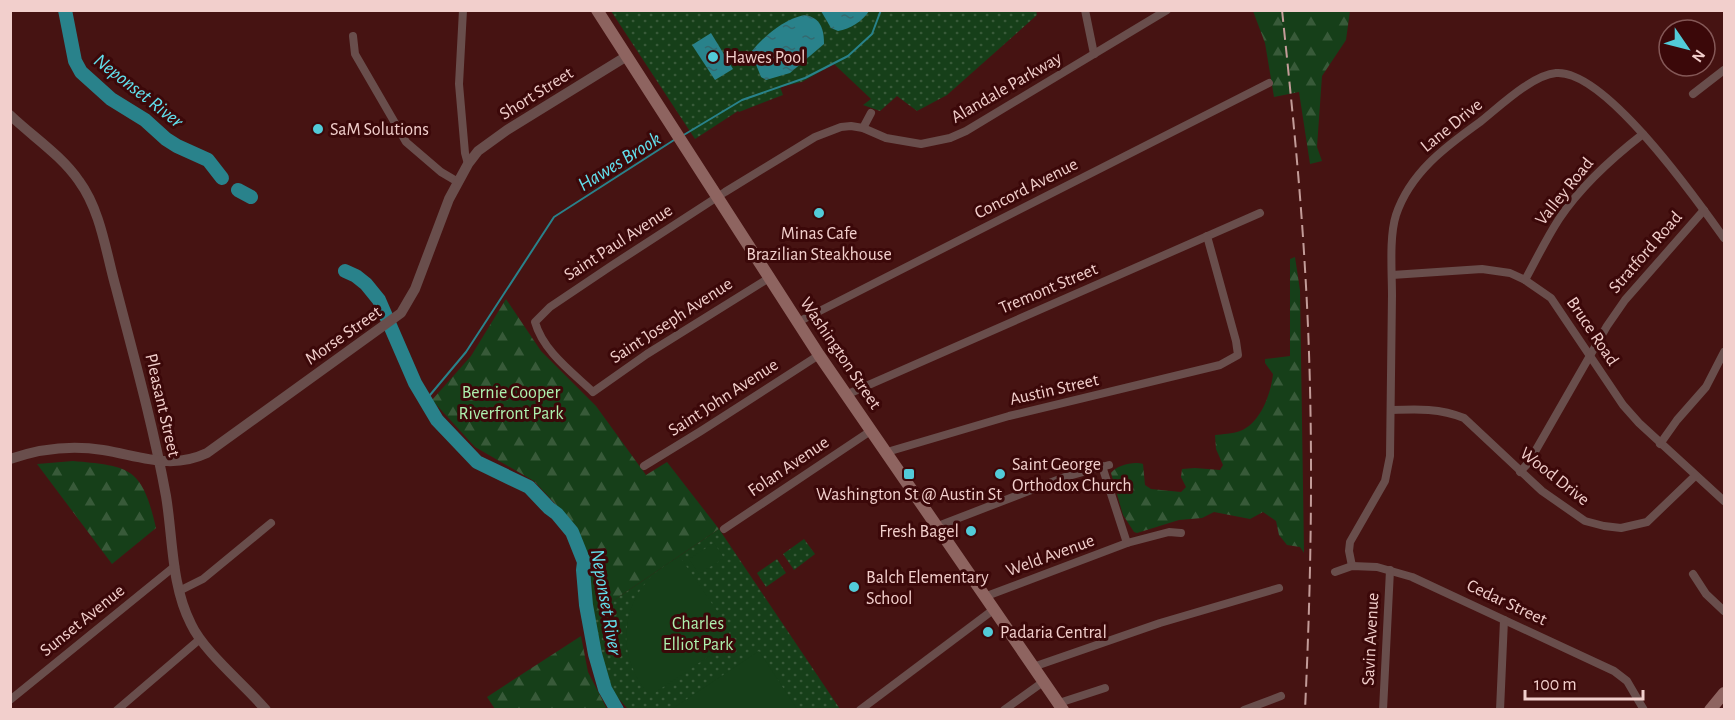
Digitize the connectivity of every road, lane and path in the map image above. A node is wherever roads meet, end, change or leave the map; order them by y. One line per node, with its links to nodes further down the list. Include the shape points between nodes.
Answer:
1 (597, 10): 7 (main road, Washington Street)
2 (1085, 10): 6 (street)
3 (1167, 10): 6 (street, Alandale Parkway)
4 (462, 12): 15 (street, via 459,84)
5 (352, 36): 16 (street, via 355,54 406,142)
6 (1094, 54): 13 (street, Alandale Parkway, via 950,138 921,144 886,138)
7 (627, 56): 15 (street, Short Street, via 490,141); 17 (main road, Washington Street)
8 (1724, 73): 10 (street)
9 (1269, 83): 25 (street, Concord Avenue)
10 (1694, 94)
11 (871, 113): 13 (street)
12 (10, 114): 36 (street, Pleasant Street, via 74,174 97,215)
13 (863, 128): 17 (street, Alandale Parkway, via 841,127 815,137)
14 (1643, 134): 18 (street, Lane Drive); 22 (street, Lane Drive, via 1600,91 1582,80 1557,73 1527,86 1440,151 1405,194 1395,217); 24 (street, Valley Road, via 1570,203)
15 (468, 164): 16 (street, Morse Street)
16 (458, 182): 36 (street, Morse Street, via 415,289 396,318 207,453 186,462)
17 (717, 197): 23 (main road, Washington Street); 29 (street, Saint Paul Avenue, via 535,322 544,344)
18 (1704, 210): 21 (street, Lane Drive); 28 (street, Stratford Road, via 1625,300)
19 (1260, 213): 20 (street, Tremont Street)
20 (1208, 236): 30 (street, Tremont Street); 34 (street, Austin Street, via 1236,341 1238,355 1230,361 1009,416)
21 (1725, 238)
22 (1392, 275): 24 (street, Bruce Road, via 1482,269 1510,273); 31 (street, Lane Drive)
23 (769, 278): 25 (main road, Washington Street); 29 (street, Saint Joseph Avenue)
24 (1525, 280): 28 (street, Bruce Road, via 1551,298)
25 (798, 322): 27 (main road, Washington Street)
26 (1725, 352): 33 (street, via 1706,387)
27 (819, 355): 30 (main road, Washington Street); 37 (street, Saint John Avenue)
28 (1590, 355): 33 (street, Bruce Road, via 1623,405); 38 (street, Stratford Road)
29 (593, 392)
30 (848, 394): 32 (main road, Washington Street)
31 (1391, 410): 38 (street, Wood Drive, via 1436,410 1464,418); 47 (street, Lane Drive, via 1385,481 1350,542)
32 (872, 430): 34 (main road, Washington Street); 43 (street, Folan Avenue)
33 (1660, 444): 39 (street, Bruce Road)
34 (887, 452): 42 (main road, Washington Street)
35 (10, 459): 36 (street, Morse Street, via 44,450 88,448)
36 (159, 461): 46 (street, Pleasant Street)
37 (644, 466)
38 (1520, 472): 39 (street, Wood Drive, via 1585,521 1620,528 1647,522)
39 (1695, 476): 40 (street, Bruce Road)
40 (1725, 501)
41 (271, 523): 52 (street, via 203,579)
42 (938, 526): 45 (street, via 1105,465); 53 (main road, Washington Street)
43 (724, 530)
44 (1181, 533): 45 (street, Weld Avenue, via 1169,531)
45 (1127, 543): 53 (street, Weld Avenue)
46 (175, 566): 52 (street, Pleasant Street); 63 (street, Sunset Avenue)
47 (1352, 566): 48 (street, Cedar Street); 49 (street, Cedar Street)
48 (1390, 570): 56 (street, Cedar Street); 70 (street, Savin Avenue)
49 (1335, 572)
50 (1694, 574): 55 (street, via 1706,594)
51 (1280, 588): 58 (street, via 1160,623)
52 (179, 591): 57 (street, Pleasant Street)
53 (984, 597): 54 (main road, Washington Street)
54 (993, 610): 58 (main road, Washington Street); 67 (street)
55 (1725, 611)
56 (1503, 620): 71 (street); 72 (street, Cedar Street, via 1614,671 1627,681)
57 (200, 639): 65 (street); 66 (street, Pleasant Street)
58 (1033, 667): 59 (main road, Washington Street)
59 (1043, 682): 64 (main road, Washington Street); 68 (street)
60 (1105, 688): 64 (street)
61 (1725, 693): 73 (main road)
62 (1281, 696): 69 (street)
63 (10, 700)
64 (1061, 706)
65 (117, 710)
66 (266, 710)
67 (860, 710)
68 (1004, 710)
69 (1244, 710)
70 (1383, 710)
71 (1500, 710)
72 (1644, 710)
73 (1710, 710)

